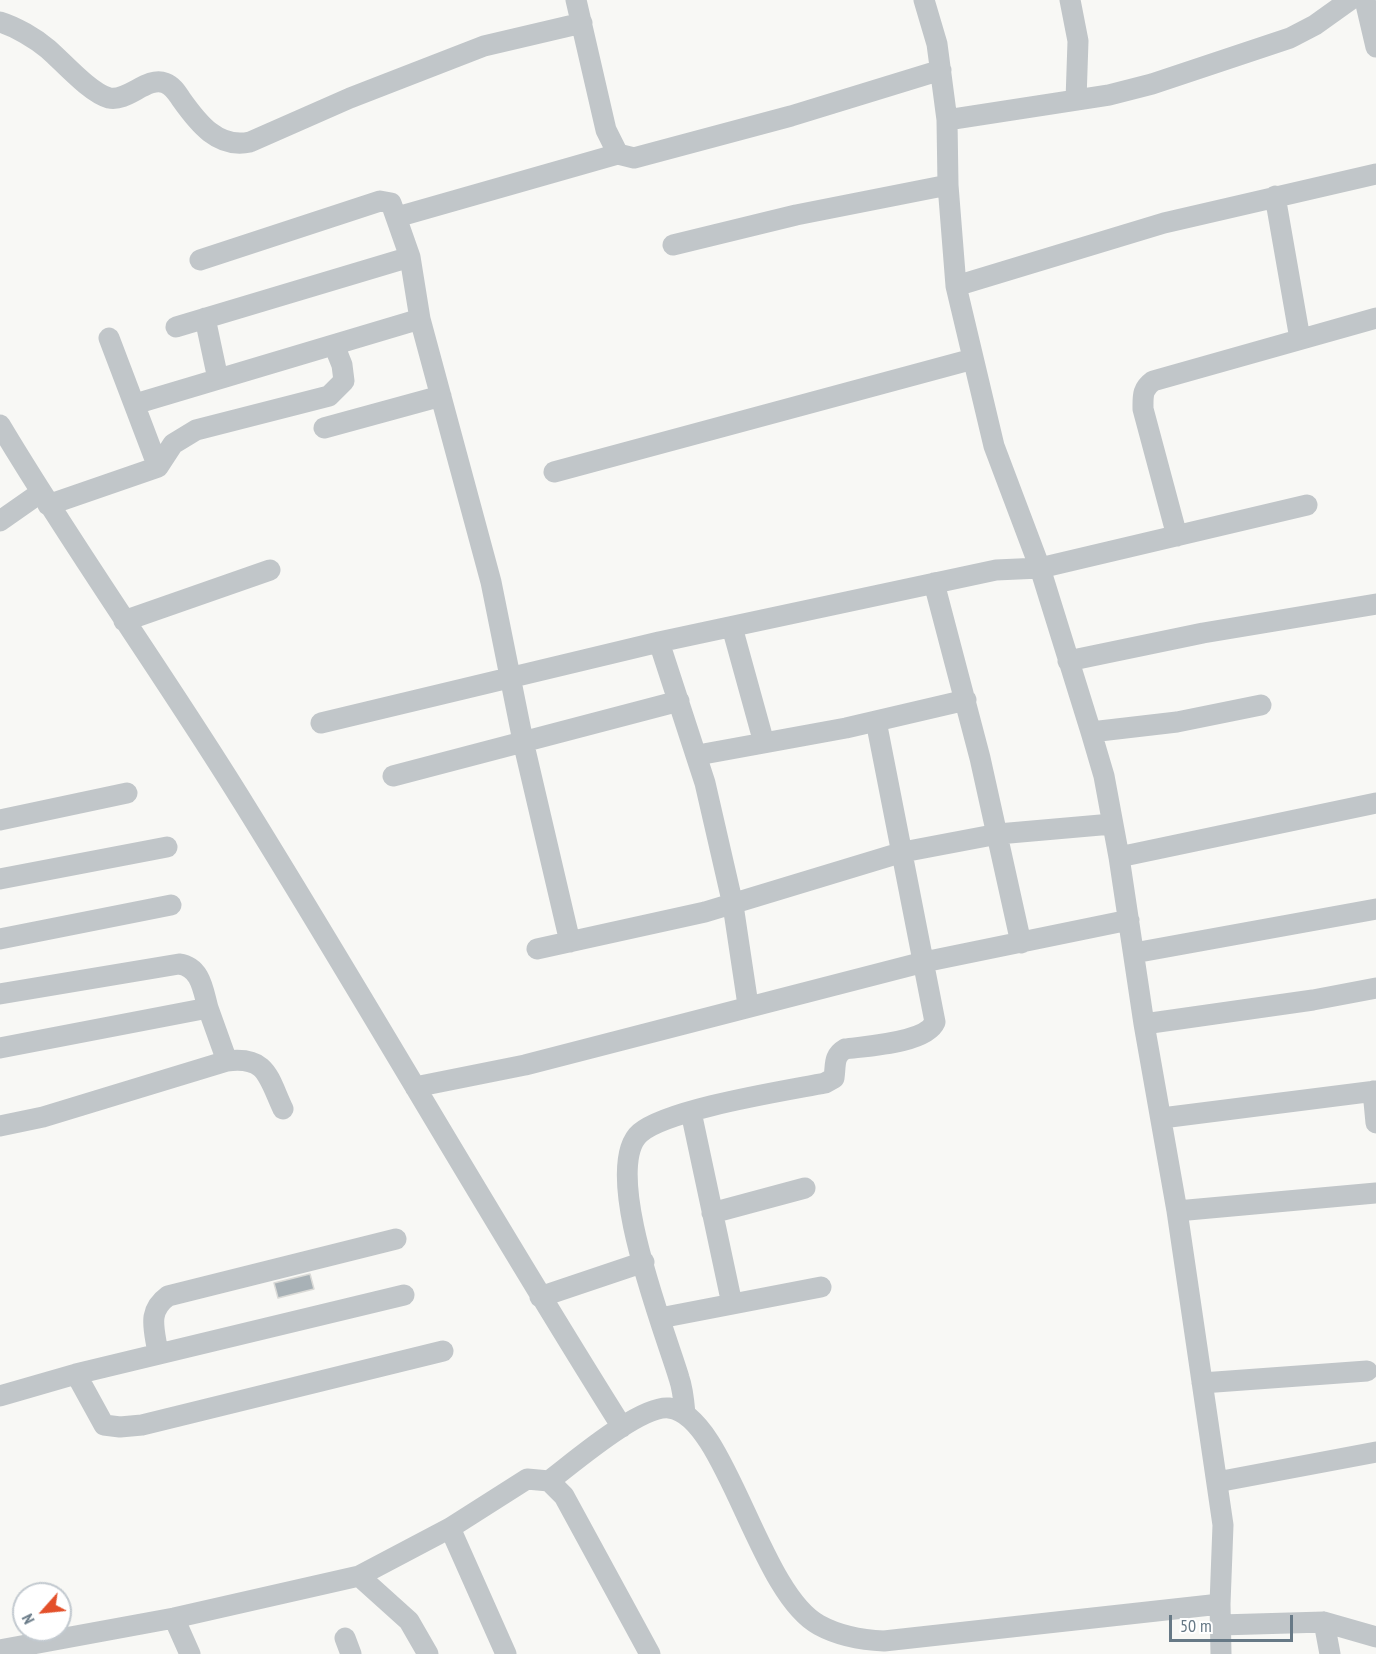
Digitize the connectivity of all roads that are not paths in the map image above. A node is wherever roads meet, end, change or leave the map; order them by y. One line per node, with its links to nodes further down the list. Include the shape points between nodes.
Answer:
1 (576, 0): 7 (street)
2 (924, 0): 9 (street)
3 (1070, 0): 10 (street, via 1078,41)
4 (1350, 0): 10 (street, via 1290,38 1152,84)
5 (1365, 0): 8 (street)
6 (0, 22): 7 (street, via 45,47 110,98 157,82 165,83 211,134 238,145 484,46)
7 (582, 23): 12 (street, via 606,130)
8 (1376, 47)
9 (941, 70): 11 (street); 12 (street, via 634,158)
10 (1076, 100): 11 (street)
11 (947, 120): 14 (street)
12 (618, 154): 16 (street)
13 (1376, 174): 15 (street)
14 (948, 185): 17 (street, via 796,215); 20 (street)
15 (1275, 196): 20 (street, via 1164,223); 26 (street)
16 (397, 218): 18 (street); 19 (street, via 391,203 380,201)
17 (673, 245)
18 (410, 257): 21 (street); 23 (street)
19 (200, 260)
20 (956, 286): 28 (street)
21 (205, 318): 24 (street); 29 (street)
22 (1376, 318): 26 (street)
23 (420, 319): 27 (street); 30 (street)
24 (176, 327)
25 (110, 338): 31 (street)
26 (1300, 339): 39 (street, via 1146,386 1143,409)
27 (334, 345): 29 (street); 34 (street, via 344,381 329,396 196,430 173,444)
28 (973, 359): 35 (street); 40 (street, via 994,446)
29 (218, 379): 31 (street)
30 (441, 396): 33 (street); 48 (street, via 491,582)
31 (135, 404): 34 (street)
32 (0, 425): 36 (street)
33 (324, 428)
34 (158, 467): 36 (street)
35 (554, 472)
36 (44, 499): 38 (street); 44 (street)
37 (1307, 505): 39 (street)
38 (0, 521)
39 (1177, 536): 40 (street)
40 (1040, 568): 42 (street, via 1015,567); 47 (street)
41 (270, 570): 44 (street)
42 (934, 583): 45 (street); 49 (street)
43 (1376, 604): 47 (street)
44 (124, 621): 85 (street, via 237,792)
45 (732, 627): 46 (street); 56 (street)
46 (659, 642): 48 (street); 50 (street)
47 (1068, 661): 54 (street)
48 (510, 680): 53 (street); 55 (street)
49 (966, 700): 52 (street); 63 (street)
50 (679, 701): 55 (street); 57 (street)
51 (1261, 705): 54 (street, via 1177,722)
52 (876, 721): 56 (street); 65 (street)
53 (321, 723)
54 (1091, 732): 62 (street)
55 (523, 741): 58 (street); 73 (street)
56 (764, 743): 57 (street)
57 (698, 755): 69 (street)
58 (393, 776)
59 (127, 793): 61 (street)
60 (1376, 803): 66 (street)
61 (0, 820)
62 (1112, 824): 63 (street); 66 (street)
63 (998, 834): 65 (street); 74 (street)
64 (168, 847): 67 (street)
65 (903, 852): 69 (street); 77 (street)
66 (1119, 857): 71 (street)
67 (0, 879)
68 (171, 905): 72 (street)
69 (733, 905): 73 (street); 80 (street)
70 (1376, 909): 76 (street)
71 (1129, 920): 74 (street); 76 (street)
72 (0, 939)
73 (570, 942): 75 (street)
74 (1021, 943): 77 (street)
75 (537, 949)
76 (1134, 953): 82 (street)
77 (924, 962): 80 (street); 88 (street, via 934,1022 926,1033 845,1049 835,1060 834,1078 825,1083)
78 (1376, 988): 82 (street)
79 (0, 994): 81 (street, via 179,964 192,968 199,976)
80 (748, 1005): 85 (street, via 525,1065)
81 (208, 1008): 83 (street); 84 (street)
82 (1144, 1024): 89 (street)
83 (0, 1048)
84 (226, 1061): 87 (street, via 246,1059 259,1064); 91 (street, via 43,1117)
85 (415, 1088): 100 (street)
86 (1374, 1091): 89 (street); 90 (street)
87 (283, 1109)
88 (691, 1112): 95 (street); 97 (street, via 654,1123 639,1133 631,1145 626,1185)
89 (1162, 1118): 94 (street)
90 (1376, 1123)
91 (0, 1126)
92 (805, 1188): 95 (street)
93 (1376, 1193): 94 (street)
94 (1177, 1211): 107 (street)
95 (712, 1213): 101 (street)
96 (396, 1239): 104 (street, via 168,1296 154,1310)
97 (644, 1262): 100 (street); 102 (street)
98 (821, 1287): 101 (street)
99 (404, 1295): 104 (street)
100 (540, 1297): 110 (street)
101 (732, 1304): 102 (street)
102 (660, 1318): 109 (street, via 680,1380)
103 (443, 1351): 106 (street, via 142,1425 120,1427 104,1425)
104 (158, 1354): 106 (street)
105 (1367, 1371): 107 (street)
106 (76, 1374): 108 (street)
107 (1202, 1383): 113 (street)
108 (0, 1396)
109 (685, 1414): 110 (street, via 668,1408 651,1410); 116 (street, via 707,1438 756,1539 800,1610 817,1624 842,1635 884,1641)
110 (622, 1427): 112 (street)
111 (1376, 1452): 113 (street)
112 (549, 1481): 114 (street, via 534,1478 520,1483); 124 (street, via 564,1496)
113 (1217, 1482): 116 (street, via 1223,1525)
114 (450, 1528): 115 (street); 123 (street)
115 (359, 1576): 117 (street); 122 (street, via 409,1621)
116 (1220, 1615): 118 (street); 125 (street)
117 (174, 1618): 120 (street); 121 (street)
118 (1324, 1622): 119 (street); 126 (street)
119 (1376, 1637)
120 (0, 1650)
121 (190, 1654)
122 (428, 1654)
123 (506, 1654)
124 (650, 1654)
125 (1221, 1654)
126 (1330, 1654)

